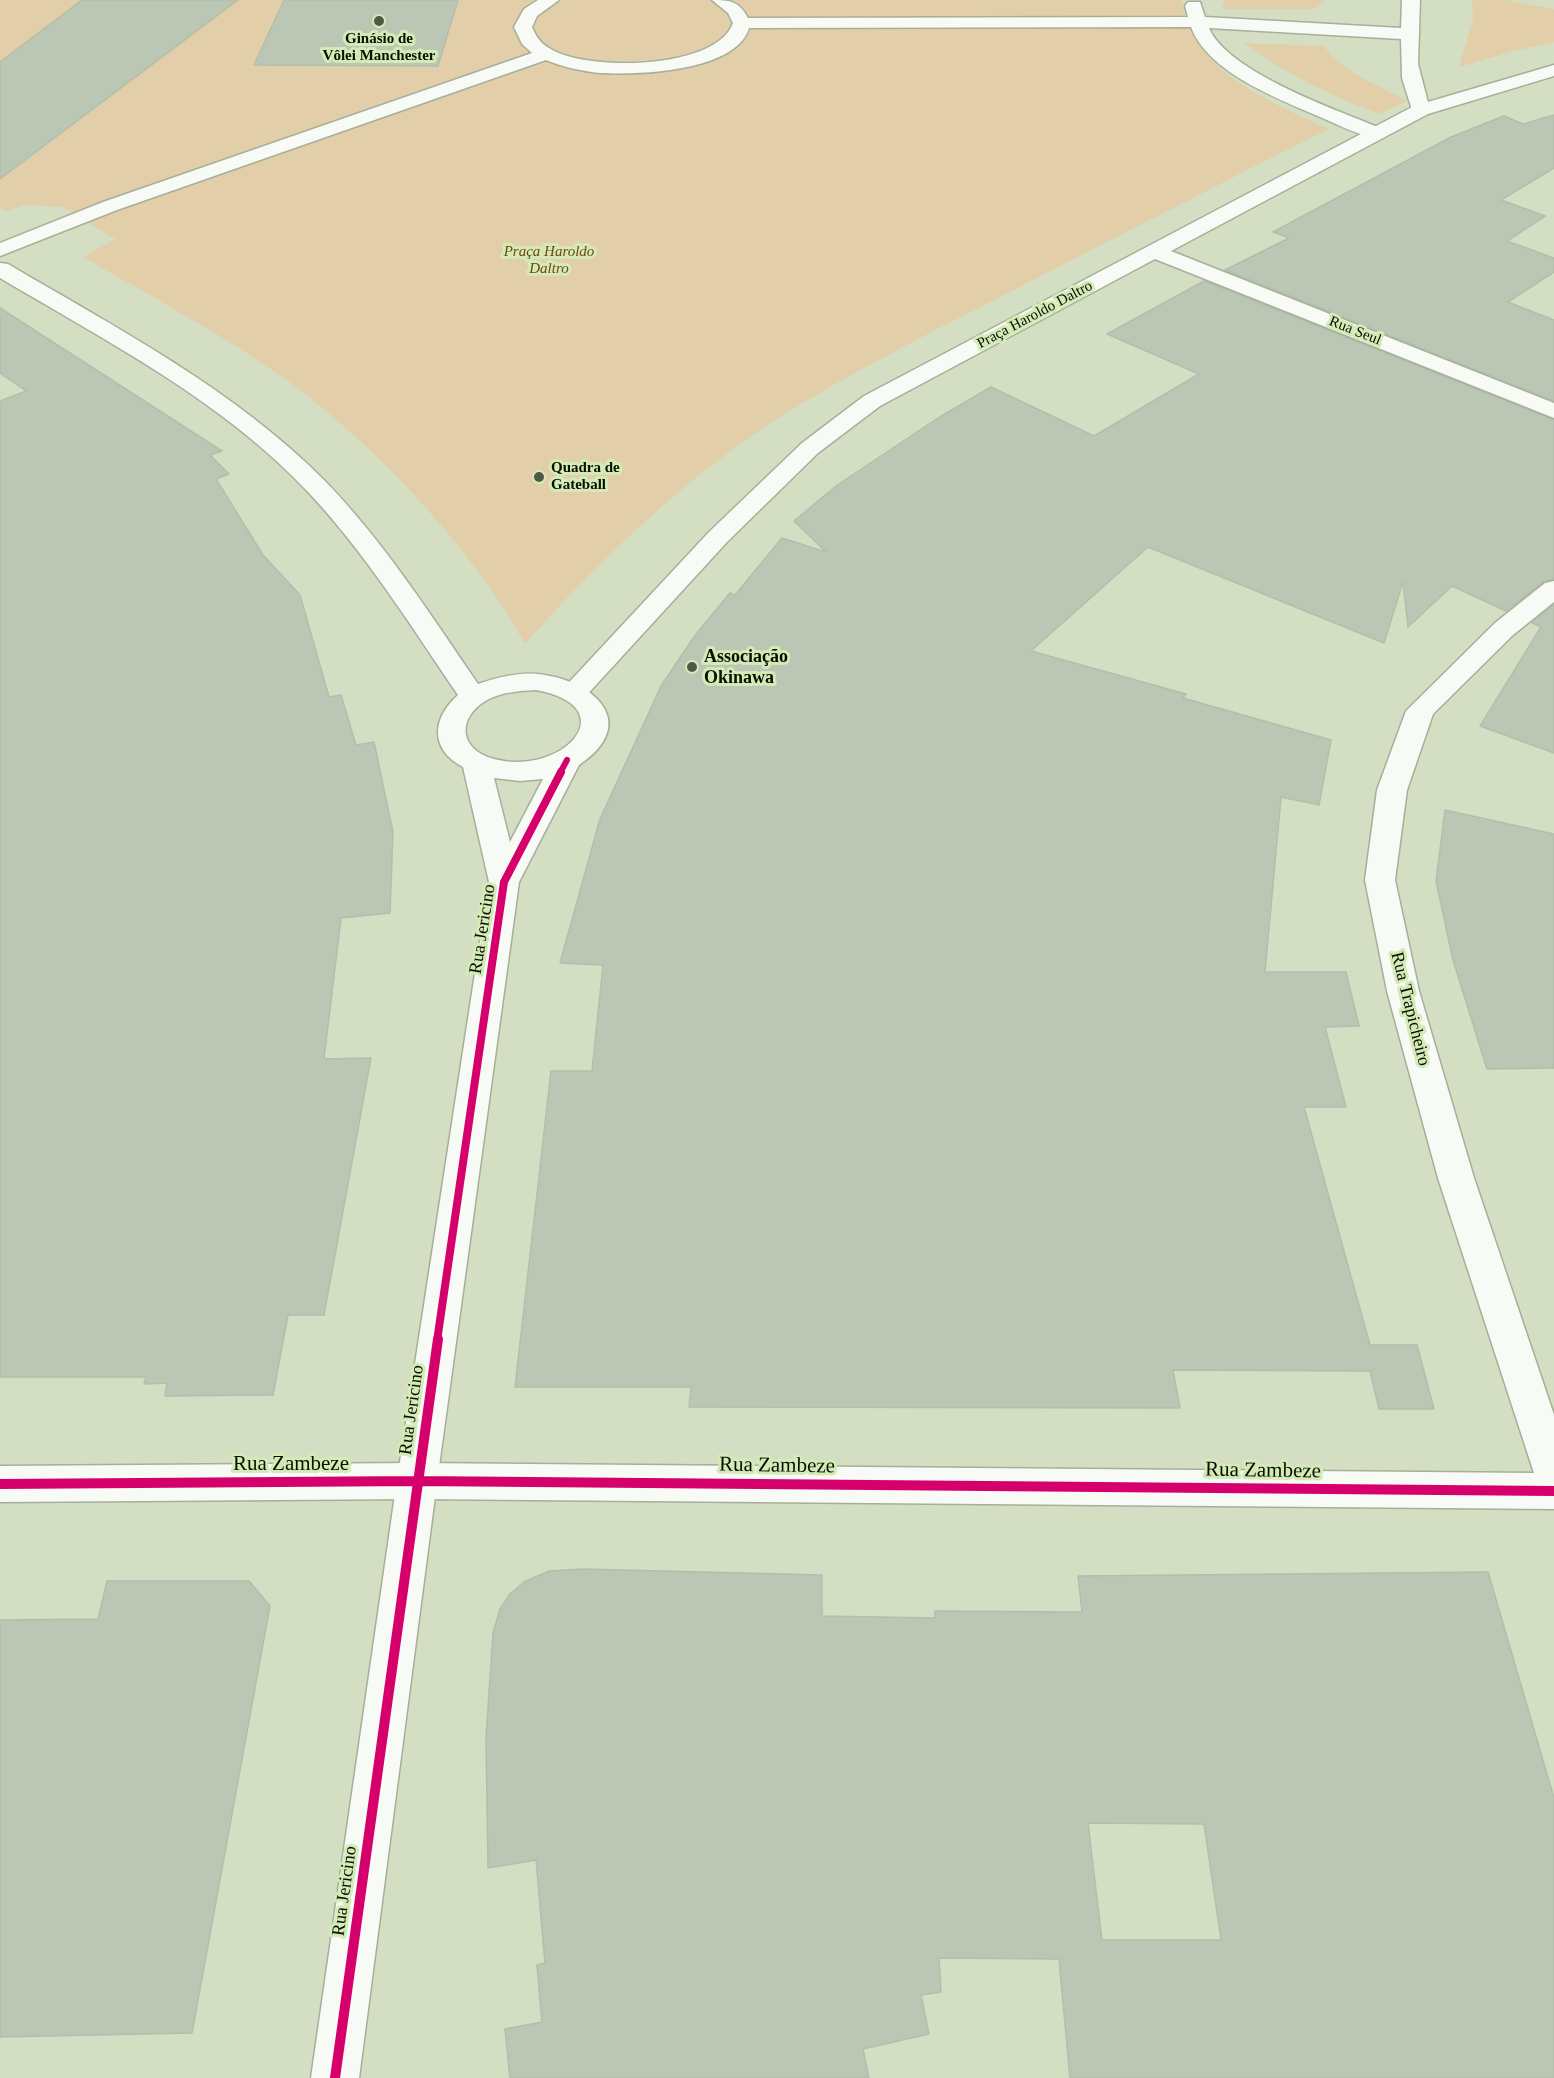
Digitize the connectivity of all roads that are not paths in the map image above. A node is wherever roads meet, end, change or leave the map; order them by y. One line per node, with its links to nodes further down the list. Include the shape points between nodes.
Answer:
1 (549, 0): 8 (street, via 530,13 524,27 529,41)
2 (721, 0): 6 (street, via 735,10)
3 (1194, 0): 5 (street)
4 (1411, 0): 7 (street)
5 (1198, 22): 6 (street); 7 (street); 11 (street, via 1204,37 1237,67 1292,98)
6 (742, 23): 8 (street, via 738,36 724,48 671,65 602,68)
7 (1410, 34): 10 (street, via 1411,78)
8 (546, 54): 12 (street, via 110,206)
9 (1554, 70): 10 (street, Praça Haroldo Daltro)
10 (1421, 110): 11 (street, Praça Haroldo Daltro)
11 (1376, 134): 13 (street, Praça Haroldo Daltro)
12 (0, 250)
13 (1156, 252): 15 (street, Rua Seul); 17 (street, Praça Haroldo Daltro, via 872,401 810,448 718,537)
14 (0, 268): 18 (street, via 217,400 291,461 379,561)
15 (1554, 411)
16 (1554, 589): 22 (street, Rua Trapicheiro, via 1504,629 1420,711 1392,790 1380,880 1403,991 1456,1178)
17 (574, 692): 18 (street, via 536,682 513,683); 19 (street, via 589,704 595,718 594,733 584,748)
18 (473, 697): 20 (street, via 459,709 452,724 452,738 460,752)
19 (567, 760): 20 (street, via 546,769 521,772); 21 (street, Rua Jericino)
20 (476, 763): 21 (street, Rua Jericino)
21 (504, 882): 23 (street, Rua Jericino)
22 (1554, 1474)
23 (417, 1481): 24 (street, Rua Zambeze); 25 (street, Rua Zambeze); 26 (street, Rua Jericino)
24 (0, 1484)
25 (1554, 1491)
26 (335, 2078)

